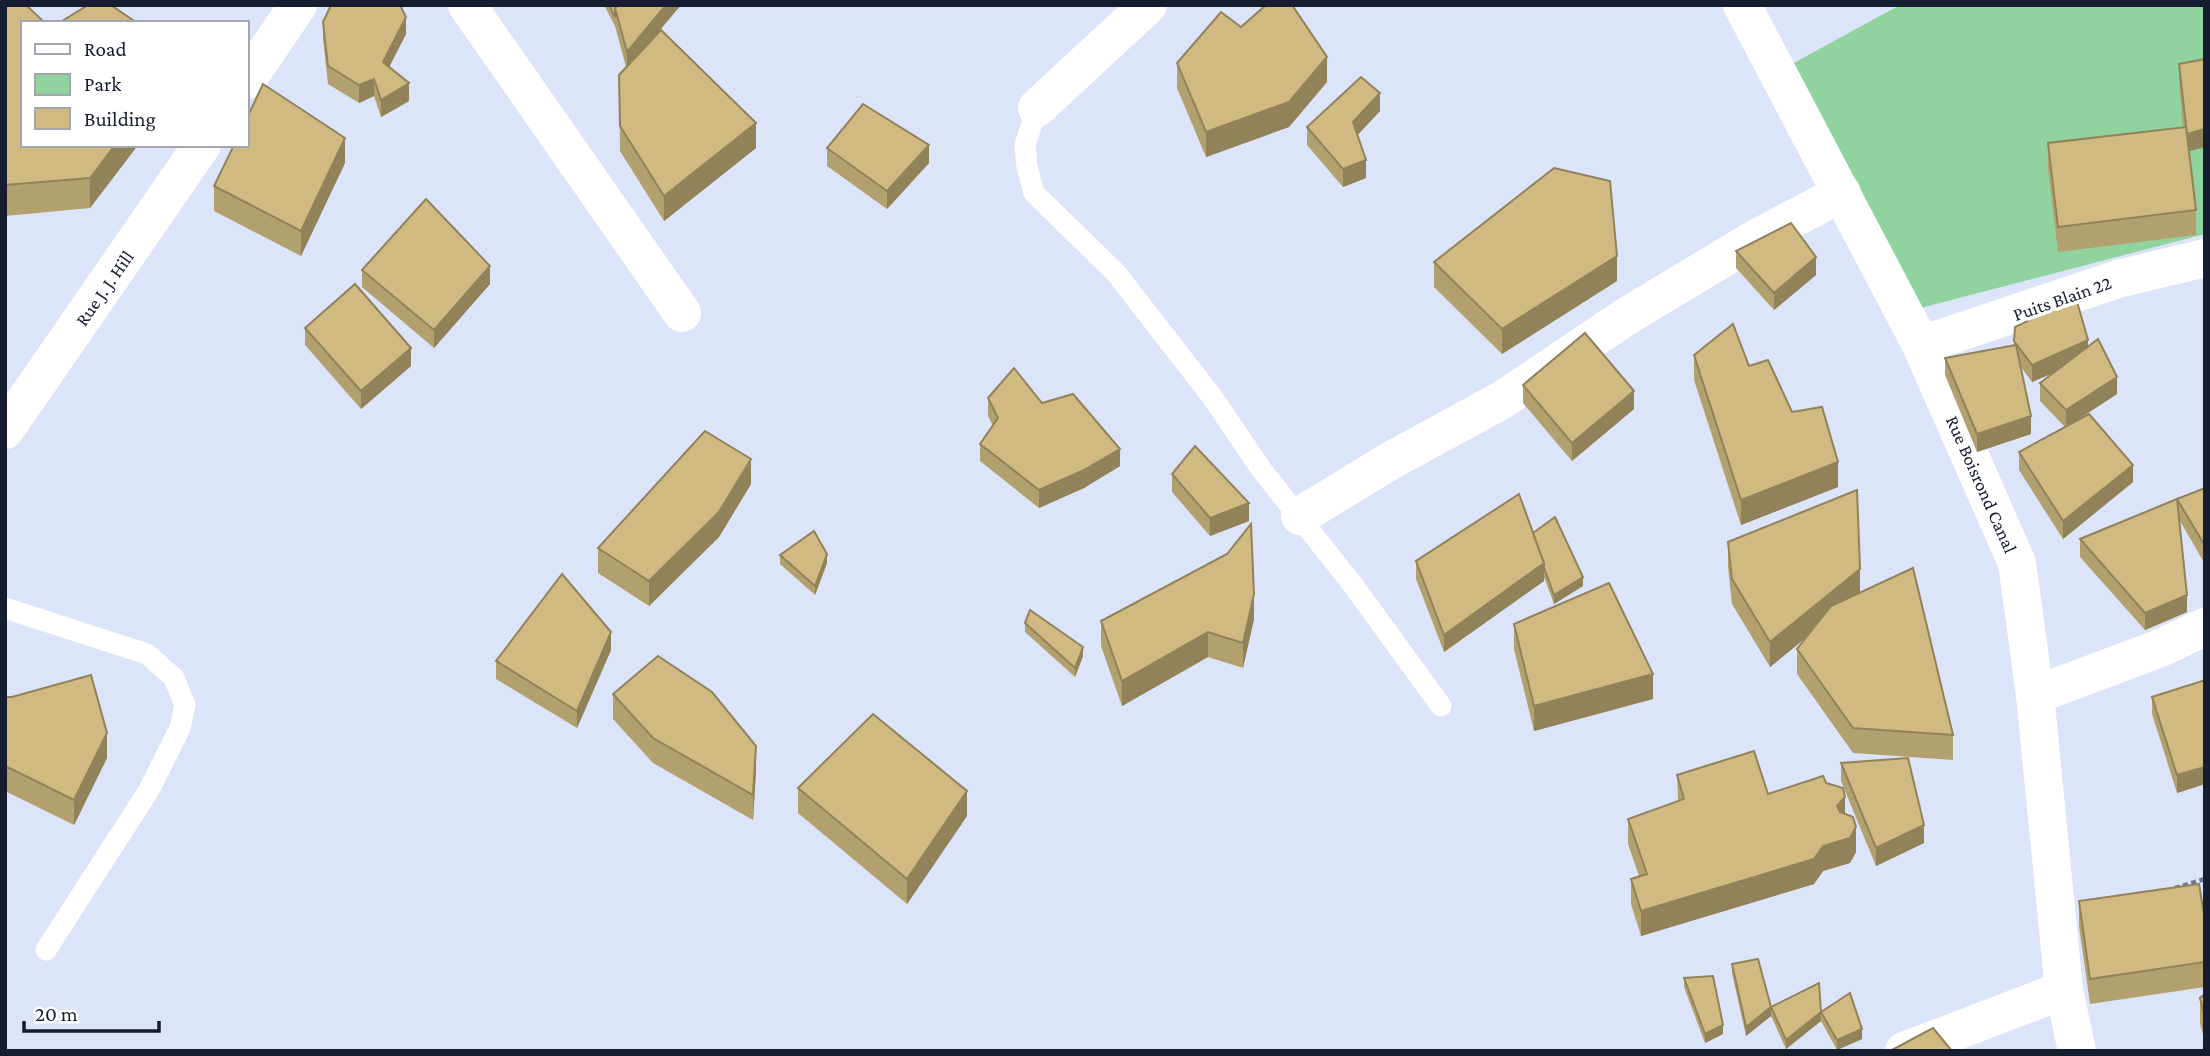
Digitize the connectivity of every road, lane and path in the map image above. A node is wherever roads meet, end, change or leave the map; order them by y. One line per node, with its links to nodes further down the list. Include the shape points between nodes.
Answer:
1 (298, 5): 5 (street)
2 (467, 5): 10 (street)
3 (1148, 5): 6 (street)
4 (1742, 5): 8 (street, Rue Boisrond Canal)
5 (248, 79)
6 (1037, 107): 13 (lane, via 1025,145 1034,193 1116,273)
7 (201, 147): 12 (street, Rue J. J. Hill)
8 (1842, 193): 11 (street, Rue Boisrond Canal); 13 (street, via 1755,239 1627,316 1502,400)
9 (2205, 258): 11 (street, Puits Blain 22, via 2119,279)
10 (682, 313)
11 (1921, 345): 16 (street, Rue Boisrond Canal, via 2017,563)
12 (5, 430)
13 (1300, 516): 17 (lane)
14 (5, 608): 20 (lane, via 147,654 174,678 185,705 180,728 149,790)
15 (2205, 627): 16 (street)
16 (2035, 695): 21 (street, Rue Boisrond Canal)
17 (1441, 706)
18 (2205, 879): 19 (path)
19 (2164, 891)
20 (46, 950)
21 (2064, 990): 22 (street); 23 (street, Rue Boisrond Canal)
22 (1903, 1051)
23 (2077, 1051)

